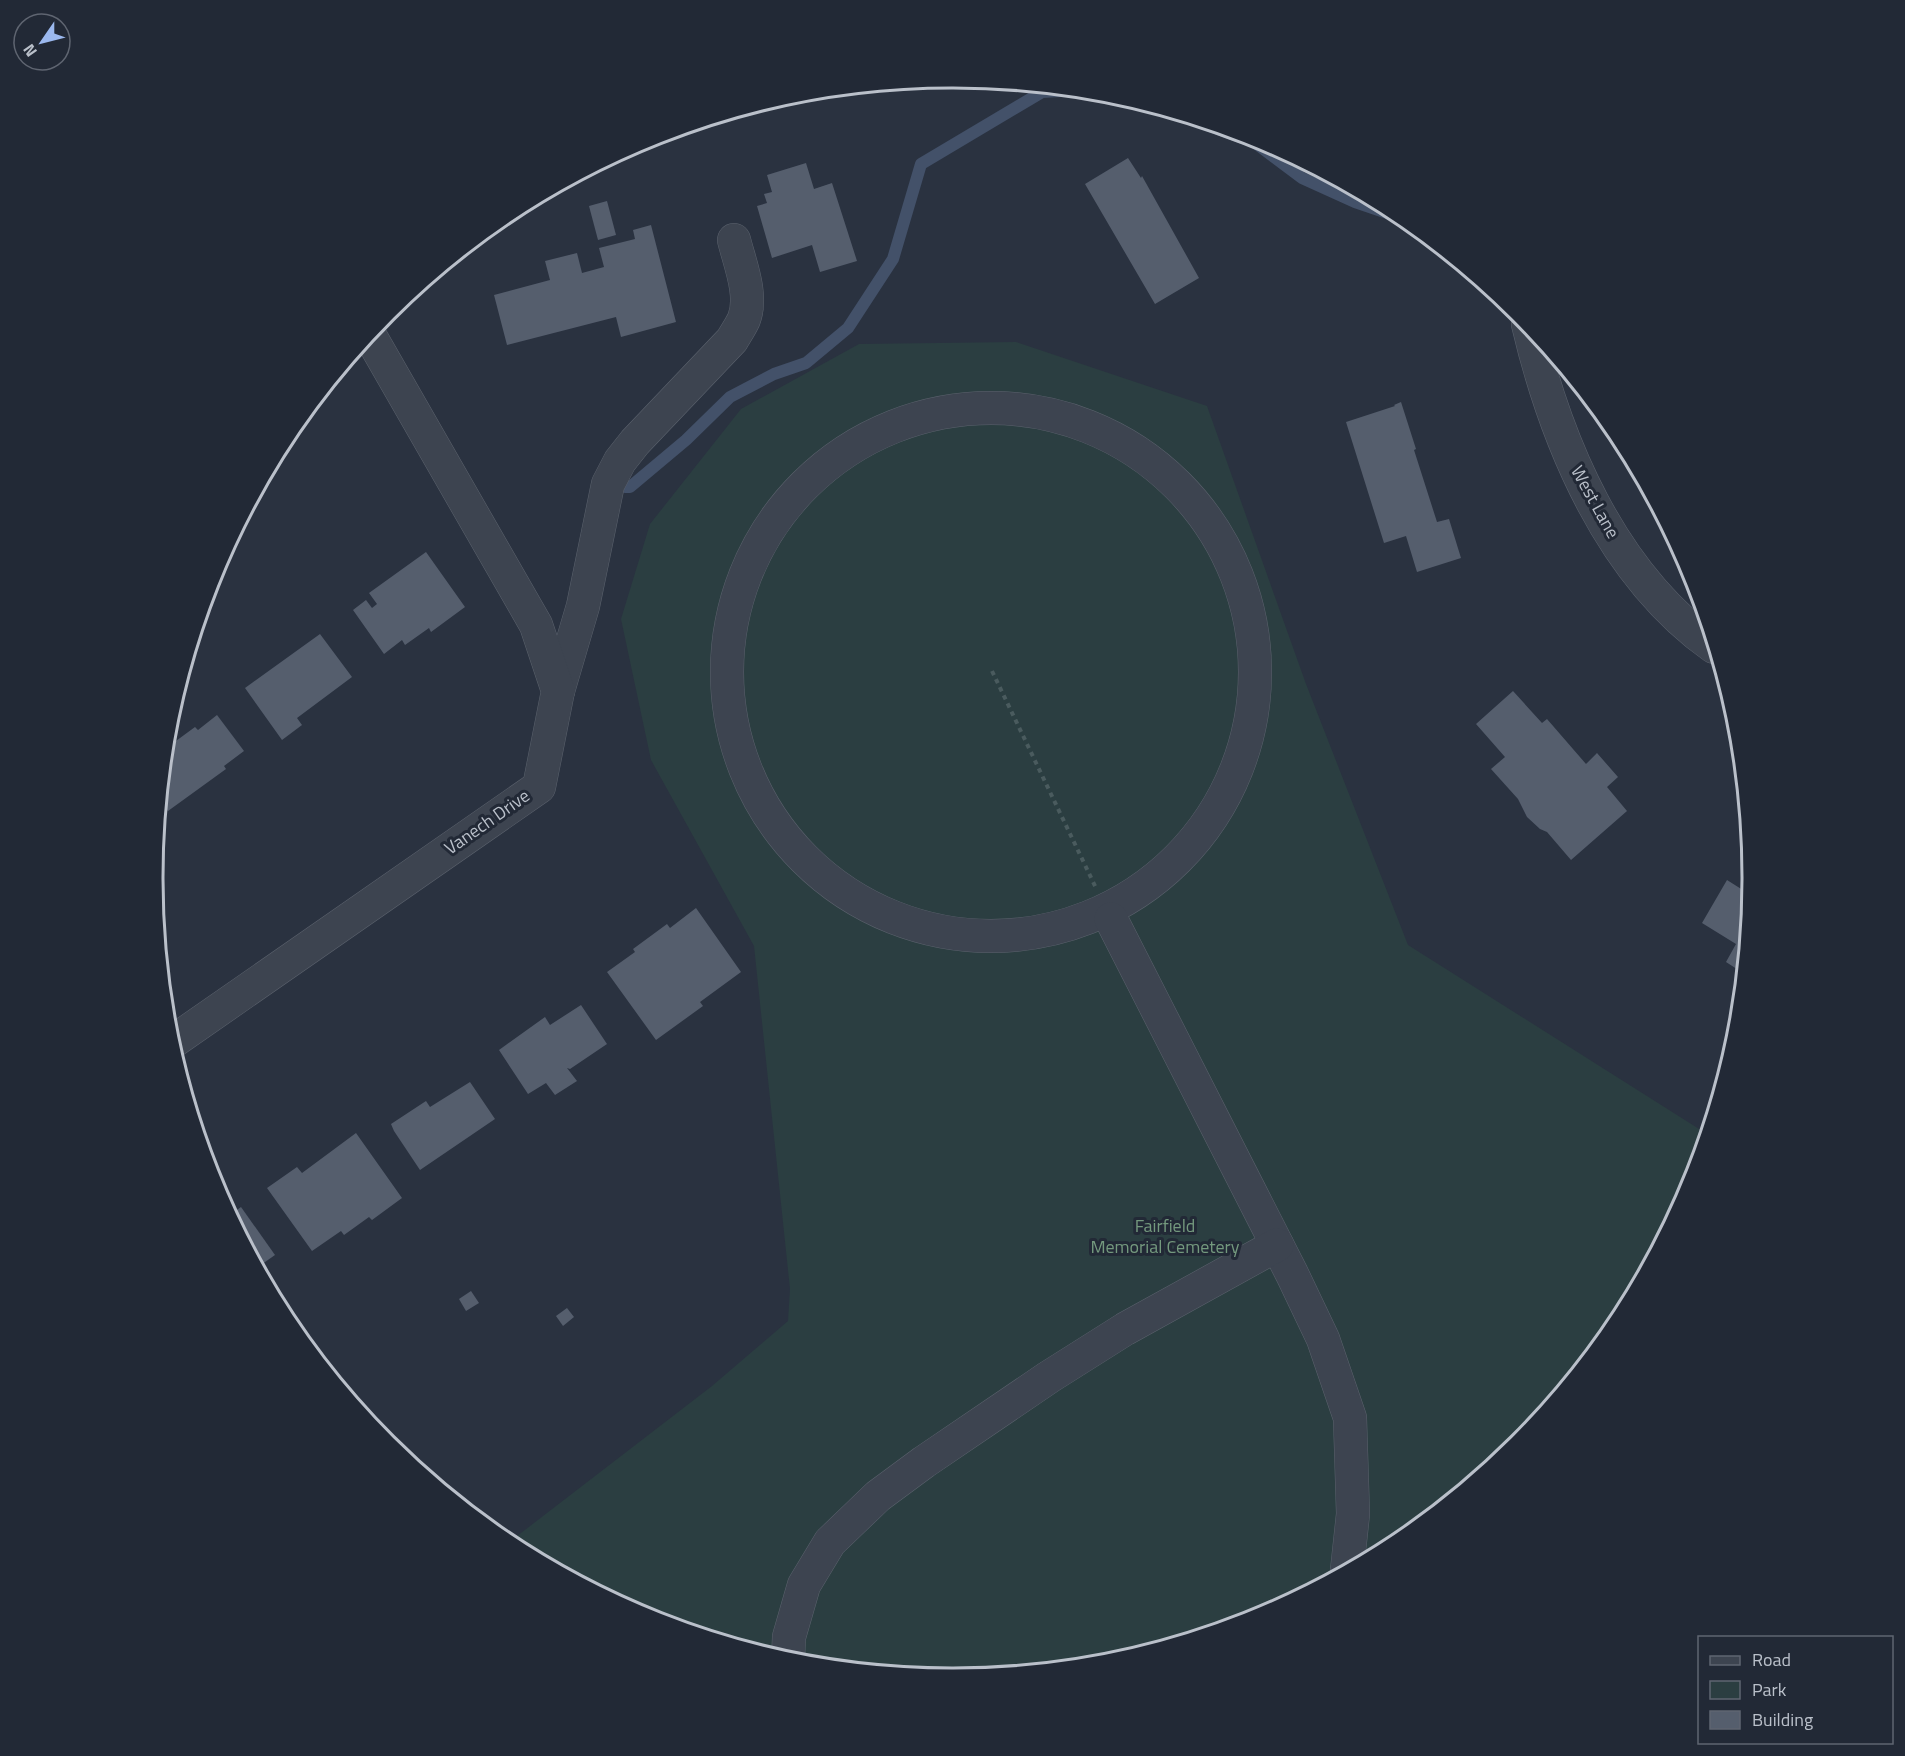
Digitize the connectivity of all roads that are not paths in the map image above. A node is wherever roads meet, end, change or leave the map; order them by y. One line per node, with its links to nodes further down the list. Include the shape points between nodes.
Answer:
1 (734, 240): 5 (street, via 745,286 744,320 732,340 635,442 608,484 583,606)
2 (373, 342): 5 (street, Vanech Drive, via 536,625)
3 (1534, 344): 4 (street, West Lane, via 1561,435 1597,511 1629,562 1662,603)
4 (1704, 639)
5 (558, 690): 7 (street, Vanech Drive, via 539,787)
6 (1111, 919): 6 (street, via 1136,902 1197,832 1225,789 1238,756 1248,719 1251,644 1242,599 1225,550 1182,487 1126,437 1048,411 977,407 936,411 900,423 865,441 796,497 776,519 742,571 731,601 727,677 739,739 758,790 825,877 864,907 902,923 955,935 1011,936 1063,932); 8 (street)
7 (179, 1037)
8 (1277, 1245): 9 (street, via 1323,1339 1350,1419 1353,1514); 10 (street, via 1125,1329 951,1443 879,1496 830,1542 804,1585)
9 (1348, 1561)
10 (788, 1650)

